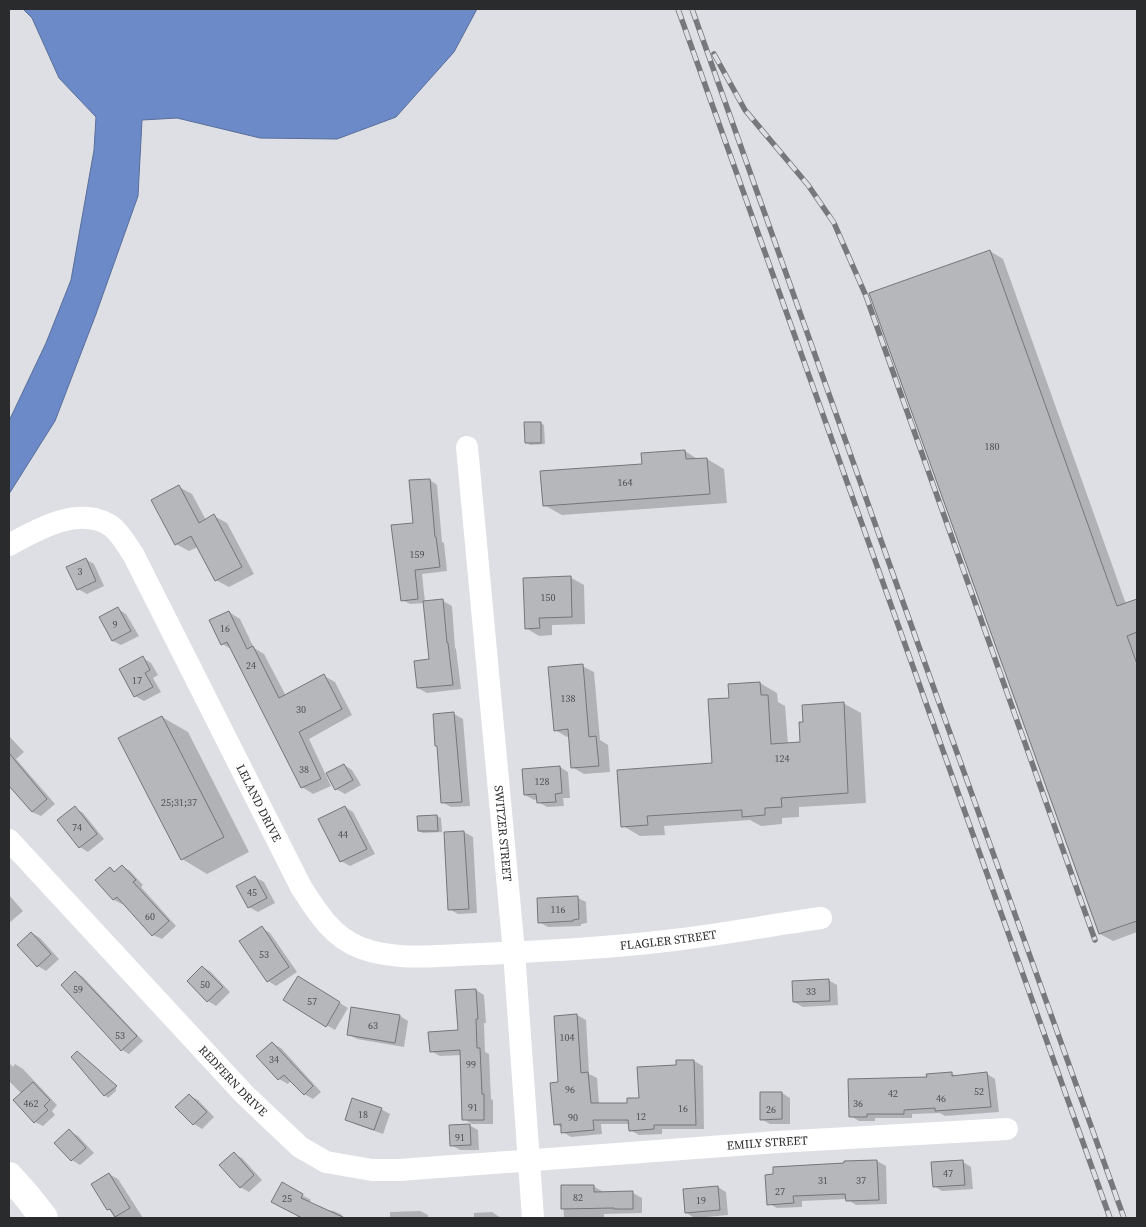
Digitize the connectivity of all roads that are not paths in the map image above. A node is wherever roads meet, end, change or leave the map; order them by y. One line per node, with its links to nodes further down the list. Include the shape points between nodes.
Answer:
1 (467, 447): 5 (street, SWITZER STREET)
2 (9, 545): 5 (street, LELAND DRIVE, via 68,518 92,518 112,527 134,554 301,887 320,916 340,937 361,948 391,955)
3 (9, 840): 7 (street, REDFERN DRIVE, via 239,1089 300,1147 326,1162 372,1170)
4 (821, 918): 5 (street, FLAGLER STREET, via 675,940)
5 (514, 952): 7 (street, SWITZER STREET)
6 (1006, 1129): 7 (street, EMILY STREET)
7 (528, 1161): 10 (street, SWITZER STREET)
8 (9, 1176): 9 (main road)
9 (44, 1218)
10 (533, 1218)

